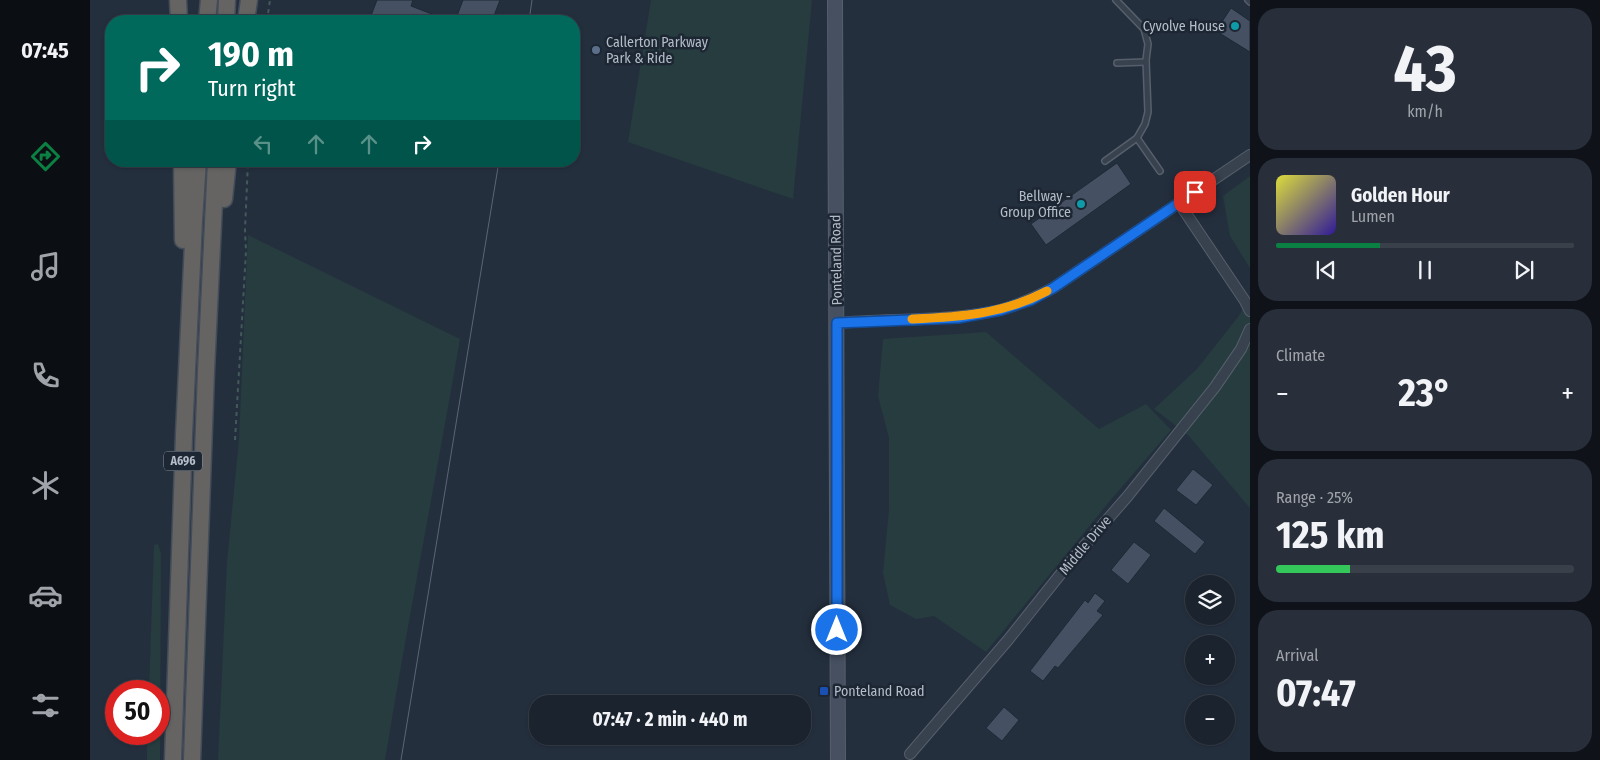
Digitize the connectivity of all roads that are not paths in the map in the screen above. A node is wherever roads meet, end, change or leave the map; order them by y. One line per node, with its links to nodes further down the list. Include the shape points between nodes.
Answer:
1 (178, 0): 7 (highway)
2 (209, 0): 8 (highway)
3 (227, 0): 9 (highway)
4 (249, 0): 10 (highway)
5 (835, 0): 23 (main road, Ponteland Road)
6 (1116, 0): 11 (lane, via 1144,29 1148,44)
7 (179, 15)
8 (208, 15)
9 (226, 15)
10 (247, 15)
11 (1146, 62): 12 (lane); 13 (lane, via 1148,112 1146,124)
12 (1117, 63)
13 (1137, 138): 15 (lane); 20 (lane)
14 (1250, 155): 21 (street)
15 (1105, 160)
16 (182, 167): 26 (highway, via 180,330)
17 (198, 167): 26 (highway, A696)
18 (216, 167): 25 (highway, A696)
19 (227, 167): 25 (highway, via 220,265)
20 (1160, 171)
21 (1179, 203): 22 (street); 23 (street, via 1031,300 1001,310 958,318)
22 (1250, 312)
23 (837, 323): 30 (main road, Ponteland Road)
24 (1250, 329): 27 (street, Middle Drive, via 1241,349 1215,387 1127,497)
25 (206, 371): 29 (highway, A696)
26 (184, 435): 28 (highway, A696)
27 (910, 754)
28 (173, 760)
29 (192, 760)
30 (838, 760)

